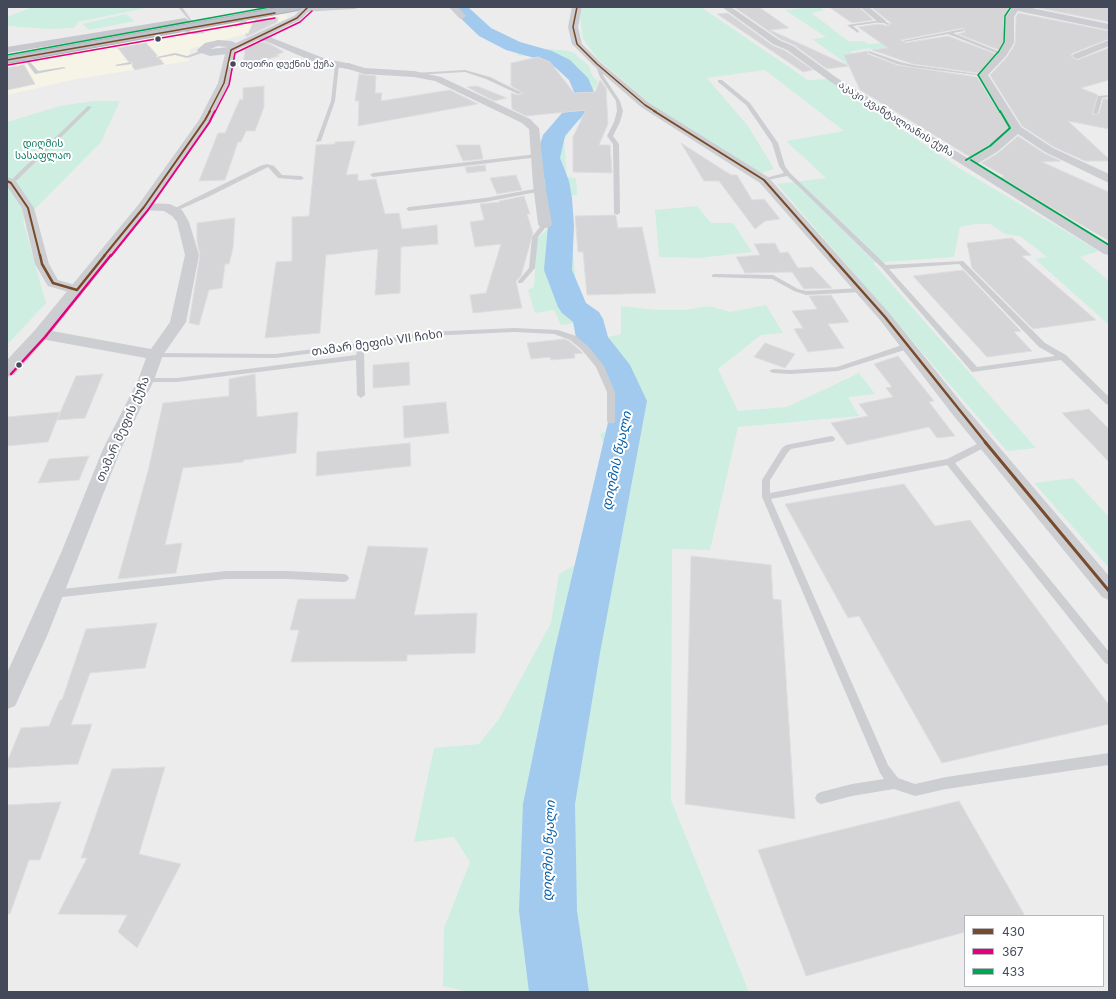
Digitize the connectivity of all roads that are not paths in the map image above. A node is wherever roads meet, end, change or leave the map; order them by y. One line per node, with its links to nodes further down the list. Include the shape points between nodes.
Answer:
1 (180, 7): 14 (lane)
2 (355, 7): 8 (street)
3 (453, 7): 10 (street)
4 (578, 7): 26 (main road, via 573,27)
5 (726, 7): 54 (street, აკაკი კვანტალიანის ქუჩა, via 834,80)
6 (864, 7): 13 (street)
7 (1015, 7): 16 (main road); 32 (street, via 1010,17 1010,43)
8 (303, 8): 9 (highway); 12 (main road, via 299,17)
9 (262, 10): 11 (highway); 12 (main road, via 289,14 293,17); 14 (highway)
10 (462, 16)
11 (245, 17): 14 (highway); 15 (lane, via 245,22)
12 (289, 22): 17 (main road)
13 (885, 22): 19 (lane, via 849,25)
14 (185, 24): 20 (lane, via 192,34); 28 (main road, via 119,30); 31 (highway); 34 (highway)
15 (236, 26)
16 (1109, 26)
17 (278, 27): 22 (main road); 24 (main road)
18 (963, 30): 21 (lane)
19 (858, 32)
20 (203, 33)
21 (949, 33): 23 (lane); 32 (lane)
22 (257, 38): 27 (main road); 40 (main road, via 276,42 313,59)
23 (904, 41)
24 (218, 43): 27 (main road, via 231,44); 29 (main road, via 203,48)
25 (1109, 43): 33 (street)
26 (577, 44): 38 (street)
27 (232, 48): 29 (main road, via 224,52); 42 (street)
28 (7, 50)
29 (206, 52): 35 (lane, via 187,57 175,54); 42 (street, via 223,61)
30 (871, 52): 45 (lane, via 913,66)
31 (7, 54)
32 (1003, 54): 45 (street)
33 (1077, 56)
34 (28, 57): 36 (highway); 43 (lane, via 37,72)
35 (158, 57)
36 (7, 60)
37 (130, 63): 39 (lane)
38 (597, 64): 59 (street, via 646,105); 65 (lane, via 602,77 618,101 620,111 610,136 616,144)
39 (117, 65)
40 (337, 65): 41 (main road); 52 (lane, via 333,101)
41 (348, 66): 44 (street, via 364,71)
42 (228, 67): 62 (street, via 222,89 205,120)
43 (64, 68)
44 (414, 74): 47 (lane, via 454,71 476,73); 53 (street, via 438,79 526,121 534,128)
45 (983, 75): 51 (street)
46 (720, 81): 55 (lane, via 748,104 775,143 782,166)
47 (520, 93)
48 (1109, 96): 50 (lane, via 1100,97)
49 (90, 107): 60 (lane)
50 (1095, 113)
51 (1017, 129): 54 (street, via 993,150); 58 (street, via 1049,150)
52 (318, 141)
53 (537, 156): 56 (lane); 61 (street)
54 (968, 164): 67 (street, აკაკი კვანტალიანის ქუჩა)
55 (788, 174): 59 (lane); 68 (lane)
56 (373, 175)
57 (301, 178): 64 (lane, via 280,177 269,165)
58 (1109, 179)
59 (764, 180): 72 (street)
60 (9, 182): 71 (street, via 28,208 42,264 53,283)
61 (540, 190): 63 (lane, via 485,200); 66 (street)
62 (144, 207): 64 (street, via 166,208); 71 (street)
63 (409, 209)
64 (172, 211): 76 (street, თამარ მეფის ქუჩა, via 177,213 183,222 192,255 178,322)
65 (617, 213)
66 (545, 224): 70 (lane, via 535,237 532,268)
67 (1109, 251)
68 (884, 267): 78 (lane, via 961,262 1042,345); 78 (lane, via 974,370)
69 (714, 276): 72 (lane, via 773,277 806,293)
70 (520, 282)
71 (77, 290): 73 (street)
72 (861, 290): 75 (street)
73 (41, 334): 76 (street); 79 (street)
74 (361, 345): 76 (lane, თამარ მეფის VII ჩიხი, via 275,356); 77 (lane); 84 (lane, თამარ მეფის VII ჩიხი, via 427,334 514,330 555,332 573,338 600,366 611,392)
75 (908, 346): 80 (lane, via 838,369); 86 (street)
76 (155, 356): 81 (street, თამარ მეფის ქუჩა)
77 (360, 357): 81 (lane, via 177,380); 82 (lane)
78 (1063, 357): 83 (lane)
79 (7, 371)
80 (773, 371)
81 (146, 380): 91 (street, თამარ მეფის ქუჩა, via 112,448)
82 (361, 395)
83 (1109, 402)
84 (611, 421)
85 (831, 439): 88 (lane, via 785,450 766,480)
86 (986, 443): 87 (lane); 90 (street)
87 (949, 462): 88 (lane); 92 (lane)
88 (766, 497): 95 (lane, via 884,769)
89 (344, 578): 91 (lane, via 226,575)
90 (1109, 591)
91 (53, 594): 93 (street, თამარ მეფის ქუჩა)
92 (1109, 660)
93 (7, 698)
94 (1109, 759): 95 (lane, via 946,783 915,790)
95 (894, 783): 96 (lane)
96 (822, 798)

